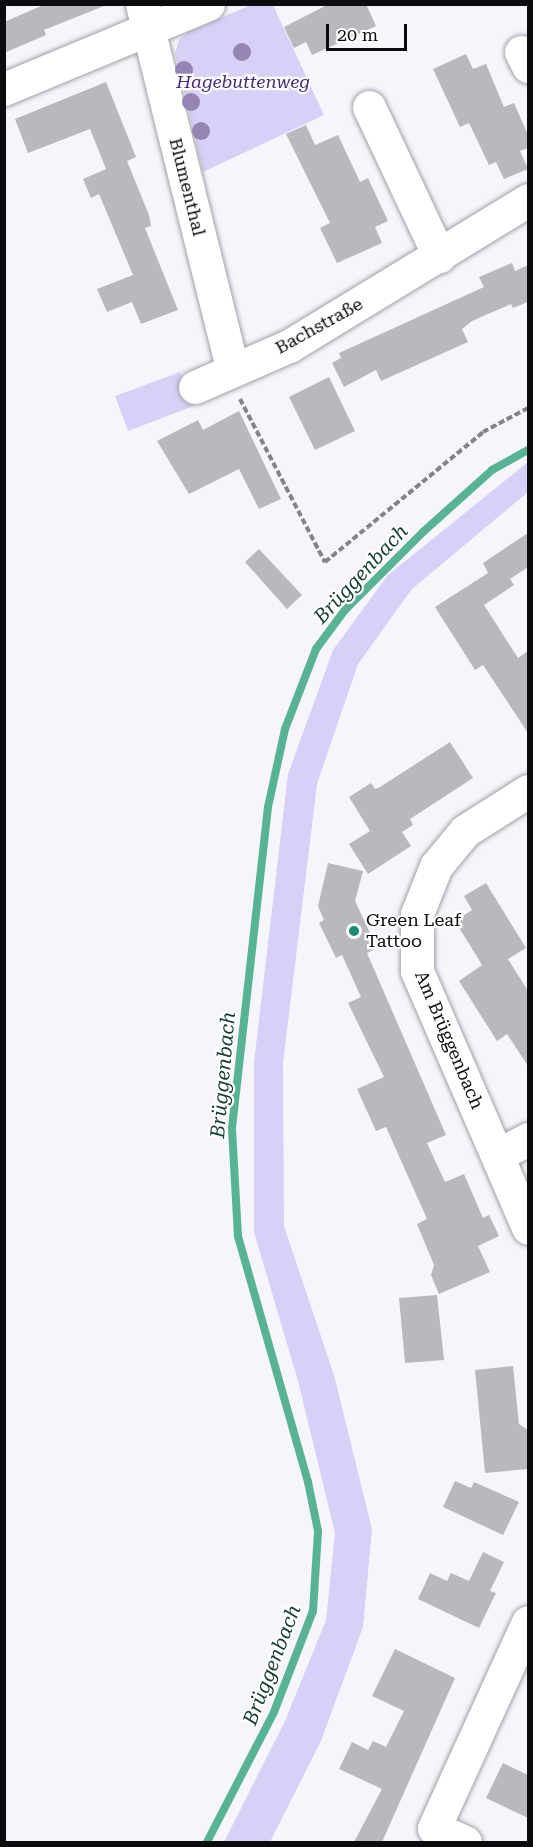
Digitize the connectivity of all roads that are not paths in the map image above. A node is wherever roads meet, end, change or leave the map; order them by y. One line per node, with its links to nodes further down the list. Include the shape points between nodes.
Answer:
1 (208, 4): 2 (street)
2 (145, 18): 3 (street); 7 (street, Blumenthal)
3 (4, 89)
4 (369, 107): 6 (street)
5 (528, 200): 6 (street, Bachstraße)
6 (439, 256): 7 (street, Bachstraße, via 290,346)
7 (232, 369): 8 (street, Bachstraße)
8 (195, 387)
9 (528, 790): 11 (street, Am Brüggenbach, via 465,831 436,866 417,914 417,971)
10 (528, 1139): 11 (street)
11 (498, 1155): 12 (street, Am Brüggenbach)
12 (528, 1228)
13 (528, 1622): 14 (street, via 434,1828)
14 (465, 1842)

